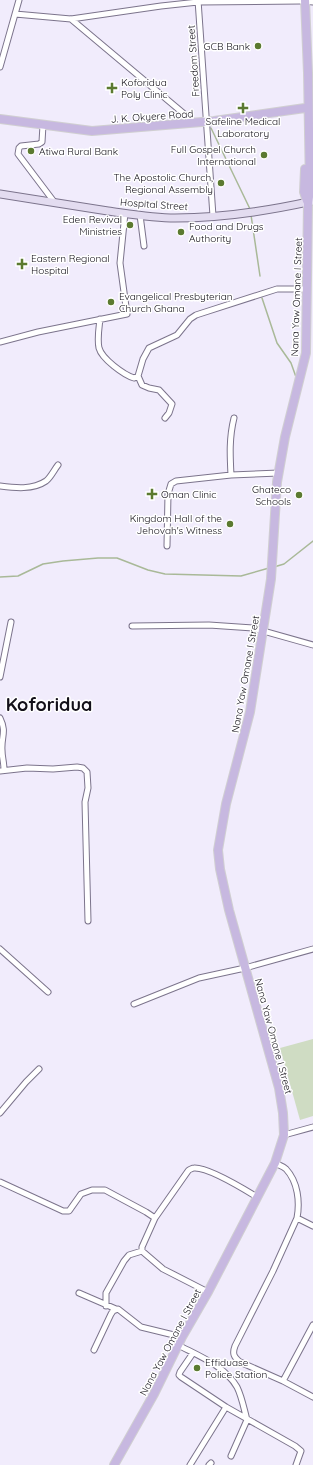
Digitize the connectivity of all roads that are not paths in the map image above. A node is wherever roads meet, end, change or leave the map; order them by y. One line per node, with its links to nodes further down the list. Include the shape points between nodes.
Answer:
1 (19, 0): 6 (street)
2 (157, 0): 5 (street)
3 (198, 1): 4 (street); 5 (street); 11 (street, Freedom Street)
4 (305, 1): 9 (main road, Nana Yaw Omane I Street)
5 (161, 6): 7 (street)
6 (15, 14): 7 (street); 8 (street)
7 (71, 19): 12 (street)
8 (0, 67)
9 (309, 108): 11 (main road, J. K. Okyere Road); 15 (main road, Nana Yaw Omane I Street, via 304,192)
10 (0, 119): 13 (main road, J. K. Okyere Road)
11 (207, 122): 12 (main road, J. K. Okyere Road); 19 (street, Freedom Street)
12 (195, 123): 13 (main road, J. K. Okyere Road, via 92,131)
13 (43, 125): 16 (street, via 42,142 21,146 18,154)
14 (0, 194): 16 (street, Hospital Street)
15 (310, 201): 19 (street, Hospital Street, via 287,207); 21 (main road, Nana Yaw Omane I Street)
16 (55, 203): 17 (street, Hospital Street)
17 (125, 213): 18 (street, Hospital Street); 22 (street, via 120,263 127,314)
18 (140, 215): 19 (street, Hospital Street, via 174,218); 20 (street)
19 (213, 216)
20 (144, 246)
21 (306, 289): 24 (main road, Nana Yaw Omane I Street); 25 (street, via 277,290 196,315 177,335 149,348)
22 (100, 319): 23 (street); 25 (street, via 99,348 102,353 121,372 134,378)
23 (0, 342)
24 (309, 353): 29 (main road, Nana Yaw Omane I Street, via 284,437)
25 (138, 376): 26 (street, via 140,383 159,390 171,402 172,408)
26 (165, 418)
27 (234, 418): 30 (street, via 231,430)
28 (58, 465): 31 (street, via 47,480 33,486)
29 (279, 473): 30 (street); 35 (main road, Nana Yaw Omane I Street, via 271,579)
30 (231, 475): 32 (street, via 182,480 171,484 168,494)
31 (0, 486)
32 (167, 546)
33 (11, 622): 37 (street)
34 (132, 626): 35 (street, via 209,625)
35 (263, 631): 36 (street); 43 (main road, Nana Yaw Omane I Street, via 250,712 226,804 218,850 229,910)
36 (313, 645)
37 (0, 677)
38 (0, 718): 39 (street, via 5,732)
39 (2, 770): 40 (street, via 77,767 87,772 88,788 85,802)
40 (88, 921)
41 (0, 949): 44 (street)
42 (313, 949): 43 (street)
43 (245, 968): 45 (street, via 199,978); 49 (main road, Nana Yaw Omane I Street, via 279,1088)
44 (48, 992)
45 (134, 1004)
46 (39, 1069): 47 (street)
47 (0, 1113)
48 (313, 1127): 49 (street)
49 (284, 1135): 50 (main road, Nana Yaw Omane I Street)
50 (275, 1163): 52 (main road, Nana Yaw Omane I Street); 54 (street, via 285,1168 291,1176 299,1208)
51 (0, 1182): 53 (street, via 63,1211 69,1211 81,1194 92,1190 108,1191)
52 (257, 1197): 53 (street, via 233,1182 194,1168 188,1171); 57 (main road, Nana Yaw Omane I Street)
53 (155, 1218): 56 (street)
54 (297, 1218): 55 (street); 65 (street, via 233,1353 234,1358 240,1362)
55 (313, 1226)
56 (142, 1251): 57 (street, via 163,1269); 59 (street, via 124,1261 106,1293)
57 (208, 1292): 62 (main road, Nana Yaw Omane I Street)
58 (79, 1293): 59 (street)
59 (106, 1306): 60 (street)
60 (116, 1309): 62 (street, via 121,1310 141,1327); 63 (street, via 111,1314)
61 (313, 1325): 65 (street)
62 (180, 1341): 64 (street); 70 (main road, Nana Yaw Omane I Street)
63 (94, 1350)
64 (193, 1353): 67 (street, via 180,1375); 68 (street, via 217,1366 233,1382 243,1402)
65 (283, 1381): 66 (street)
66 (313, 1397)
67 (226, 1407): 68 (street); 71 (street)
68 (247, 1420): 69 (street); 72 (street, via 299,1449 301,1454)
69 (232, 1456)
70 (114, 1465)
71 (190, 1465)
72 (296, 1465)

